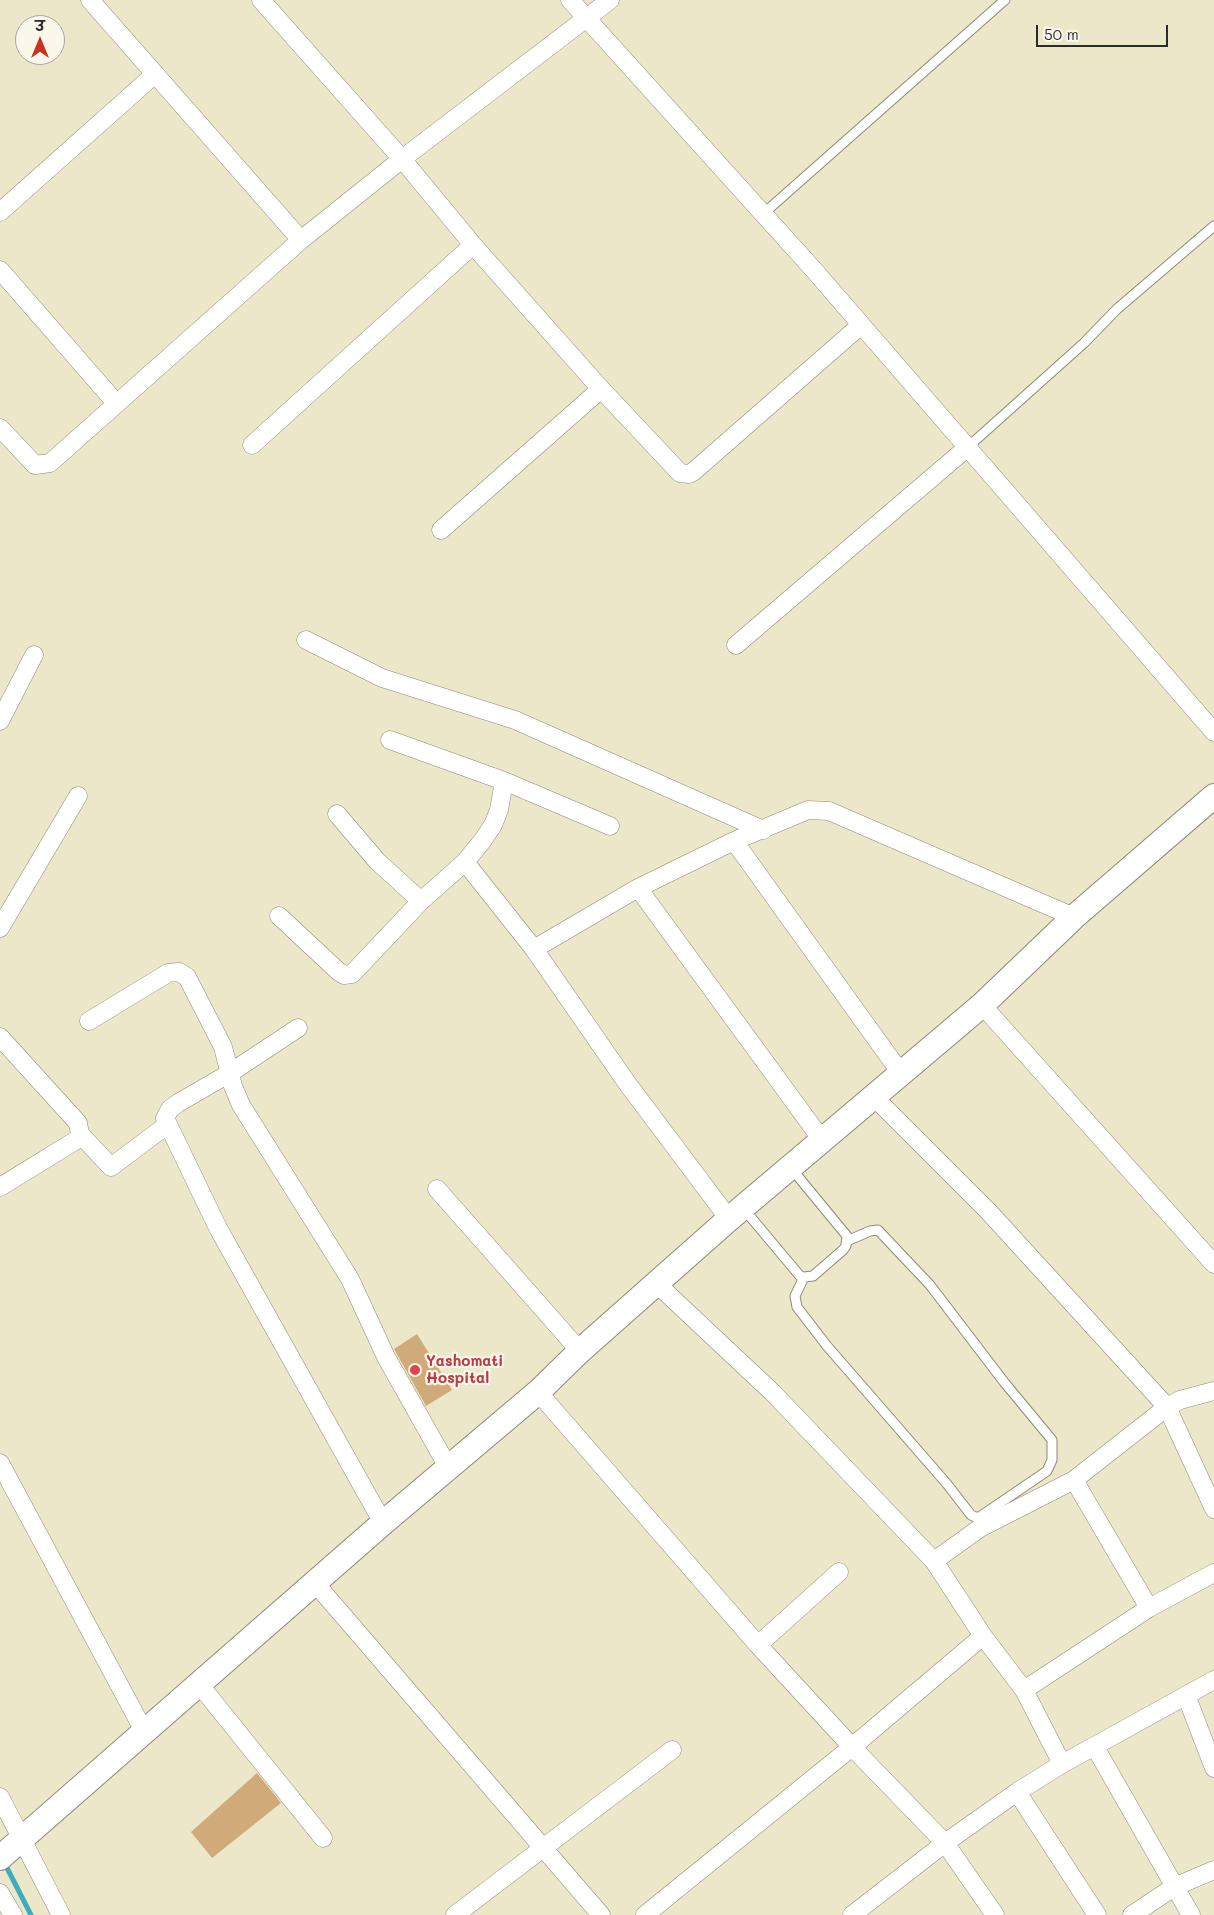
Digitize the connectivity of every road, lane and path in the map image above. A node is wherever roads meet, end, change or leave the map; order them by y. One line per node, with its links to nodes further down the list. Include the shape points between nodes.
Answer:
1 (90, 0): 7 (street)
2 (261, 0): 8 (street)
3 (570, 0): 6 (street)
4 (610, 0): 6 (street)
5 (1005, 0): 10 (lane)
6 (587, 19): 8 (street); 10 (street)
7 (155, 74): 9 (street); 12 (street)
8 (402, 159): 12 (street); 13 (street)
9 (0, 212)
10 (763, 214): 15 (street)
11 (1214, 226): 20 (lane, via 1117,309 1084,343)
12 (301, 240): 17 (street)
13 (473, 245): 16 (street); 19 (street)
14 (0, 270): 17 (street)
15 (861, 325): 16 (street, via 689,474 676,470); 20 (street)
16 (601, 389): 21 (street)
17 (116, 403): 18 (street, via 59,457 42,465 35,465)
18 (1, 433)
19 (252, 445)
20 (969, 446): 23 (street); 26 (street)
21 (441, 530)
22 (306, 640): 33 (street, via 382,678 515,720)
23 (736, 645)
24 (34, 655): 25 (street)
25 (0, 721)
26 (1214, 732)
27 (390, 740): 28 (street)
28 (504, 781): 32 (street); 35 (street, via 493,824)
29 (78, 796): 40 (street)
30 (1214, 796): 39 (main road)
31 (336, 814): 37 (street, via 377,861)
32 (610, 826)
33 (762, 830): 34 (street); 39 (street, via 808,810 829,811)
34 (734, 841): 36 (street); 46 (street)
35 (465, 862): 37 (street); 41 (street)
36 (638, 888): 41 (street); 51 (street)
37 (421, 901): 38 (street, via 357,970 348,975 338,971)
38 (279, 916)
39 (1074, 917): 42 (main road)
40 (0, 928)
41 (534, 949): 55 (street, via 627,1083)
42 (982, 1005): 46 (main road); 57 (street)
43 (89, 1021): 47 (street, via 155,980 168,973 179,972 187,977 223,1047)
44 (298, 1028): 47 (street)
45 (0, 1037): 50 (street, via 78,1123)
46 (900, 1072): 48 (main road)
47 (230, 1073): 49 (street, via 178,1103 167,1113); 65 (street, via 241,1105 350,1279 386,1357)
48 (873, 1096): 51 (main road); 63 (street, via 989,1212)
49 (167, 1124): 50 (street, via 111,1167); 68 (street, via 218,1228)
50 (80, 1134): 53 (street, via 78,1139)
51 (822, 1140): 52 (main road)
52 (791, 1168): 55 (main road); 56 (lane, via 843,1231)
53 (0, 1187)
54 (437, 1189): 60 (street)
55 (736, 1213): 58 (lane); 59 (main road)
56 (847, 1241): 58 (lane, via 843,1250 813,1276); 58 (lane, via 878,1230 930,1285 1052,1440 1052,1460 1047,1470 978,1518 971,1515 826,1346 797,1307 795,1296)
57 (1214, 1264)
58 (804, 1278)
59 (657, 1284): 60 (main road); 69 (street, via 772,1392)
60 (580, 1351): 62 (main road)
61 (1214, 1391): 63 (street)
62 (538, 1392): 65 (main road); 75 (street)
63 (1167, 1407): 66 (street); 67 (street)
64 (0, 1463): 80 (street)
65 (448, 1467): 68 (main road)
66 (1074, 1480): 69 (street, via 980,1528); 73 (street)
67 (1214, 1508)
68 (383, 1523): 72 (main road)
69 (934, 1561): 74 (street)
70 (839, 1572): 75 (street)
71 (1214, 1573): 73 (street)
72 (316, 1583): 77 (main road); 90 (street)
73 (1149, 1608): 78 (street)
74 (983, 1636): 78 (street); 81 (street)
75 (758, 1644): 81 (street)
76 (1214, 1680): 79 (street)
77 (199, 1684): 80 (main road); 88 (street)
78 (1024, 1690): 84 (street)
79 (1186, 1695): 82 (street); 85 (street)
80 (144, 1731): 91 (main road)
81 (852, 1747): 89 (street); 99 (street)
82 (1095, 1747): 84 (street); 93 (street)
83 (672, 1750): 90 (street)
84 (1062, 1764): 86 (street)
85 (1214, 1768)
86 (1016, 1792): 89 (street); 102 (street)
87 (0, 1797): 91 (street)
88 (323, 1838)
89 (945, 1843): 100 (street); 101 (street)
90 (543, 1846): 97 (street); 98 (street)
91 (10, 1849): 96 (street)
92 (1214, 1870): 93 (street)
93 (1174, 1887): 103 (street); 104 (street)
94 (0, 1893): 95 (street)
95 (13, 1915)
96 (61, 1915)
97 (455, 1915)
98 (601, 1915)
99 (645, 1915)
100 (852, 1915)
101 (995, 1915)
102 (1097, 1915)
103 (1132, 1915)
104 (1191, 1915)

